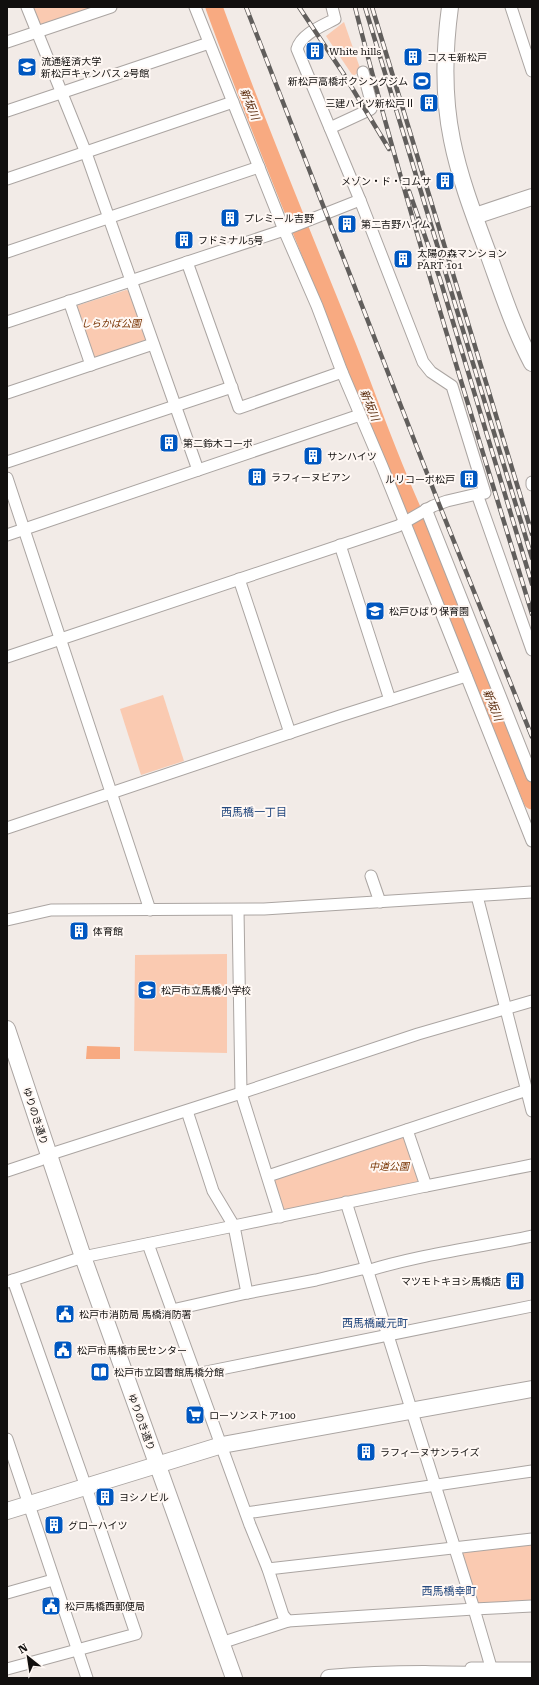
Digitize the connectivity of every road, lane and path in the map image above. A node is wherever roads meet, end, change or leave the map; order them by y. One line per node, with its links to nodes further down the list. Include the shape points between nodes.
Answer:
1 (27, 7): 7 (street)
2 (112, 7): 7 (street)
3 (195, 7): 9 (street)
4 (332, 7): 16 (street, via 335,18 307,35 297,49)
5 (450, 7): 22 (street, via 445,63 448,118 459,168)
6 (511, 7): 10 (street)
7 (38, 32): 8 (street); 13 (street)
8 (7, 42)
9 (209, 44): 13 (street); 14 (street)
10 (528, 46): 11 (street)
11 (532, 71)
12 (363, 72): 16 (street, via 372,104 371,109)
13 (63, 93): 15 (street); 17 (street)
14 (233, 102): 17 (street); 18 (street)
15 (7, 111)
16 (330, 128): 21 (street)
17 (86, 153): 19 (street); 23 (street)
18 (259, 167): 23 (street); 24 (street)
19 (7, 179)
20 (532, 197): 22 (street)
21 (360, 200): 24 (street); 43 (street, via 423,362 452,386 485,493)
22 (475, 216): 31 (street, via 519,337)
23 (109, 218): 25 (street); 27 (street)
24 (284, 230): 26 (street); 33 (street)
25 (7, 252)
26 (187, 262): 27 (street); 34 (street)
27 (131, 281): 28 (street); 30 (street)
28 (69, 301): 29 (street); 32 (street)
29 (7, 322)
30 (153, 344): 32 (street); 36 (street)
31 (532, 363)
32 (91, 365): 35 (street)
33 (342, 372): 34 (street, via 239,408); 37 (street)
34 (232, 388): 36 (street)
35 (7, 393)
36 (175, 406): 38 (street); 39 (street)
37 (360, 415): 39 (street); 45 (street)
38 (7, 462)
39 (198, 470): 46 (street)
40 (7, 478): 46 (street)
41 (532, 482): 42 (street)
42 (532, 485)
43 (477, 494): 44 (street, via 447,501); 51 (street)
44 (426, 510): 45 (street); 56 (street)
45 (404, 522): 48 (street); 53 (street)
46 (25, 529): 47 (street); 50 (street)
47 (7, 535)
48 (340, 546): 49 (street); 54 (street)
49 (239, 579): 50 (street); 55 (street)
50 (60, 640): 52 (street); 57 (street)
51 (532, 650)
52 (7, 657)
53 (466, 676): 54 (street); 59 (street)
54 (390, 700): 55 (street)
55 (290, 733): 57 (street)
56 (532, 776)
57 (111, 793): 58 (street); 64 (street)
58 (7, 828)
59 (532, 841)
60 (371, 876): 63 (street)
61 (532, 892): 62 (street)
62 (477, 896): 63 (street); 68 (street)
63 (380, 902): 65 (street)
64 (150, 910): 65 (street); 66 (street, via 51,910)
65 (238, 910): 71 (street)
66 (7, 920)
67 (532, 1001): 68 (street)
68 (506, 1009): 70 (street); 71 (street, via 418,1034)
69 (7, 1029): 75 (street, ゆりのき通り)
70 (527, 1090): 73 (street); 74 (street)
71 (241, 1092): 72 (street); 78 (street)
72 (187, 1111): 75 (street); 82 (street, via 213,1191)
73 (532, 1111)
74 (407, 1130): 78 (street); 79 (street)
75 (49, 1156): 77 (street); 85 (street, ゆりのき通り)
76 (532, 1165): 79 (street)
77 (7, 1170)
78 (268, 1176): 81 (street)
79 (426, 1186): 80 (street)
80 (346, 1202): 81 (street); 86 (street)
81 (280, 1216): 82 (street)
82 (234, 1226): 84 (street); 88 (street)
83 (532, 1236): 86 (street)
84 (148, 1244): 85 (street); 90 (street)
85 (83, 1257): 87 (street); 97 (street, ゆりのき通り)
86 (367, 1269): 88 (street); 91 (street)
87 (10, 1281): 100 (street)
88 (247, 1293): 90 (street)
89 (532, 1306): 91 (street)
90 (172, 1310): 92 (street)
91 (388, 1336): 92 (street); 94 (street)
92 (196, 1374): 96 (street)
93 (532, 1389): 94 (street)
94 (412, 1411): 96 (street); 99 (street)
95 (7, 1439): 101 (street)
96 (222, 1445): 97 (street); 103 (street)
97 (157, 1465): 100 (street); 112 (street, ゆりのき通り)
98 (532, 1471): 99 (street)
99 (435, 1486): 103 (street); 105 (street)
100 (86, 1487): 101 (street); 113 (street, via 136,1634)
101 (29, 1504): 102 (street); 107 (street)
102 (7, 1511)
103 (246, 1514): 106 (street)
104 (532, 1539): 105 (street)
105 (455, 1548): 106 (street); 110 (street)
106 (268, 1569): 111 (street, via 283,1615)
107 (53, 1580): 108 (street); 113 (street)
108 (7, 1593)
109 (532, 1606): 110 (street)
110 (474, 1609): 111 (street); 114 (street)
111 (288, 1621): 112 (street)
112 (221, 1643): 120 (street, ゆりのき通り)
113 (77, 1650): 116 (street); 119 (street)
114 (491, 1667): 115 (street); 117 (street, via 428,1669)
115 (532, 1668)
116 (7, 1669)
117 (370, 1675): 118 (street); 121 (street)
118 (532, 1677)
119 (87, 1678)
120 (234, 1678)
121 (329, 1678)

